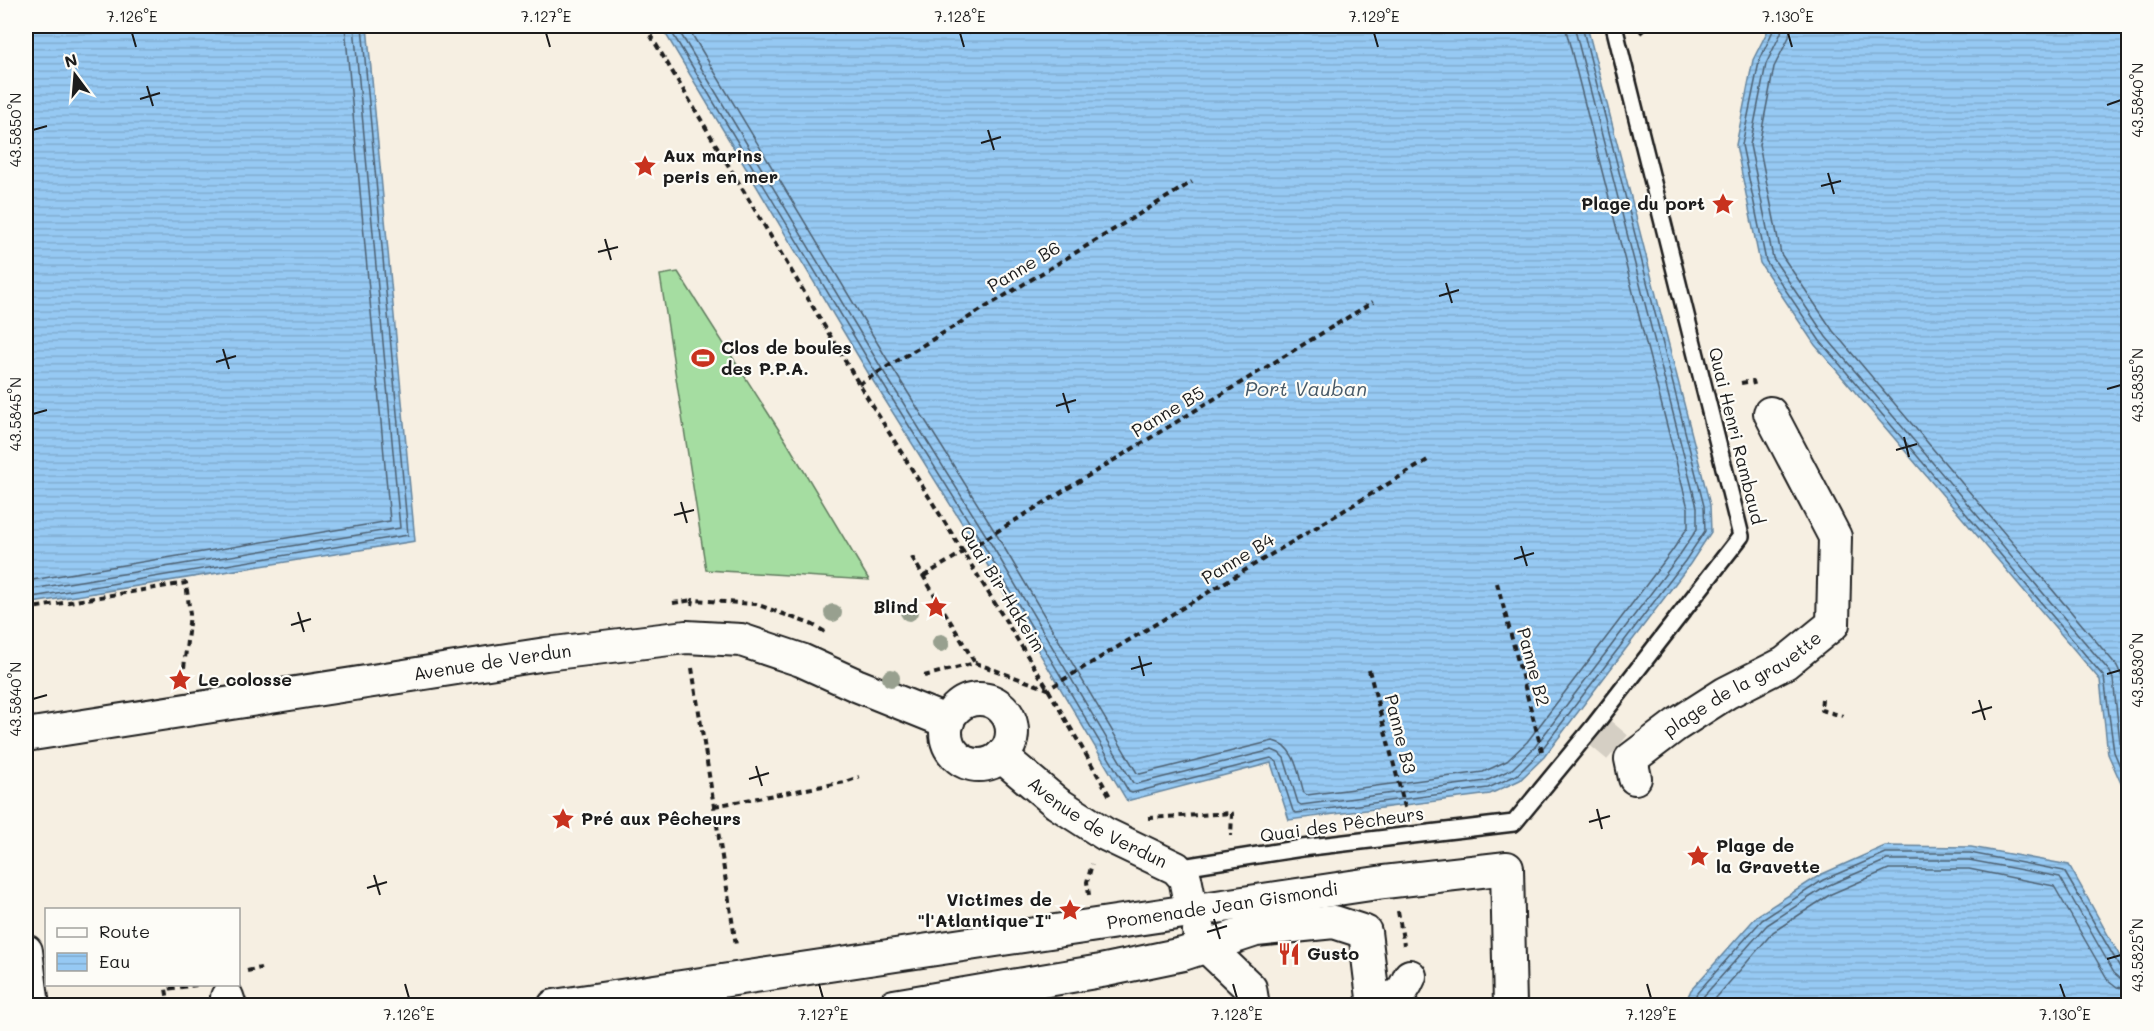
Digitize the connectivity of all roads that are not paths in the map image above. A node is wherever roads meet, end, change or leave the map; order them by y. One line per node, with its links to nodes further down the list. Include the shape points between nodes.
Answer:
1 (1614, 26): 7 (lane, Quai Henri Rambaud, via 1741,536)
2 (1770, 413): 6 (street, plage de la gravette, via 1835,537 1833,624 1785,663 1726,693 1631,759)
3 (948, 722): 4 (street, Avenue de Verdun, via 791,656 741,640 686,637 546,654); 5 (street, via 948,743 961,759 982,765); 5 (street, via 953,712 971,700 993,702 1002,708 1012,727 1008,748)
4 (26, 735)
5 (1001, 756): 8 (street, Avenue de Verdun, via 1058,803)
6 (1635, 778)
7 (1514, 823): 8 (lane, Quai des Pêcheurs, via 1231,860)
8 (1182, 880)
9 (1203, 939): 12 (street, via 1334,922 1365,932); 15 (street, via 1183,954); 16 (street, via 1250,988)
10 (26, 951): 13 (street)
11 (1410, 976): 12 (street, via 1403,991)
12 (1375, 1004)
13 (33, 1005)
14 (554, 1005): 17 (street, Promenade Jean Gismondi, via 1393,881 1507,868)
15 (894, 1005)
16 (1253, 1005)
17 (1510, 1005)

